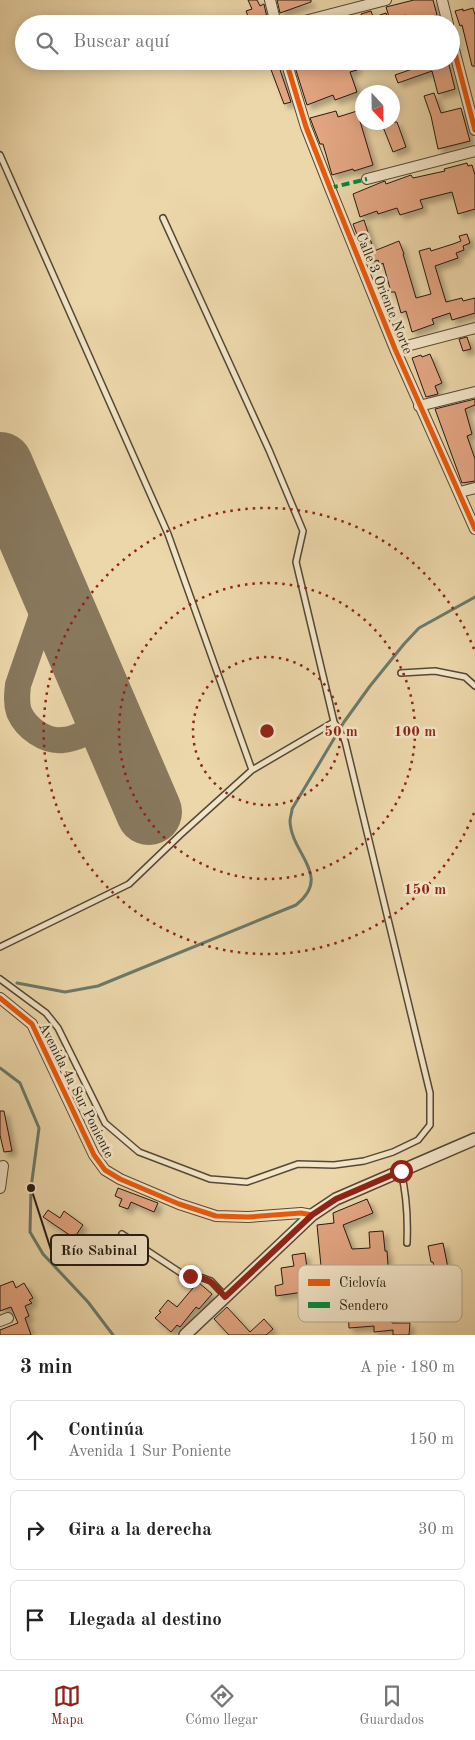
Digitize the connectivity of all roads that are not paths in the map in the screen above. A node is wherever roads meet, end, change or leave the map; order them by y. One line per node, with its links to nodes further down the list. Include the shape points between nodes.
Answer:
1 (270, 0): 4 (street)
2 (386, 0): 5 (street)
3 (442, 0): 6 (street)
4 (274, 15)
5 (328, 15)
6 (446, 15)
7 (289, 70): 15 (street, Calle 3 Oriente Norte, via 306,127)
8 (459, 70): 9 (street)
9 (475, 130)
10 (475, 151): 12 (street)
11 (0, 155): 24 (lane, via 168,534)
12 (368, 179)
13 (163, 218): 23 (lane, via 303,531 296,562)
14 (475, 328): 15 (street)
15 (395, 349): 17 (street, Calle 3 Oriente Norte)
16 (475, 392): 17 (street)
17 (420, 406): 19 (street, Calle 3 Oriente Norte)
18 (475, 488): 19 (street)
19 (460, 492): 20 (street, Calle 3 Oriente Norte)
20 (475, 529)
21 (401, 673): 22 (lane, via 435,671 466,678)
22 (475, 686)
23 (335, 723): 24 (lane); 26 (lane, via 343,735 430,1093 430,1125 418,1140 364,1161 334,1165 298,1164 247,1182 210,1179 139,1152 105,1123 58,1028 46,1013)
24 (252, 770): 25 (lane, via 129,884)
25 (0, 947)
26 (0, 979)
27 (0, 998): 32 (street, Avenida 4a Sur Poniente, via 32,1024 94,1155 105,1170 179,1204 216,1216)
28 (475, 1139): 30 (street)
29 (4, 1166): 31 (street)
30 (401, 1171): 32 (street, via 336,1199); 34 (lane, via 408,1208)
31 (0, 1188)
32 (312, 1215): 35 (street)
33 (122, 1234): 35 (lane, via 184,1274 211,1281)
34 (408, 1243)
35 (225, 1297): 36 (street)
36 (185, 1335)

